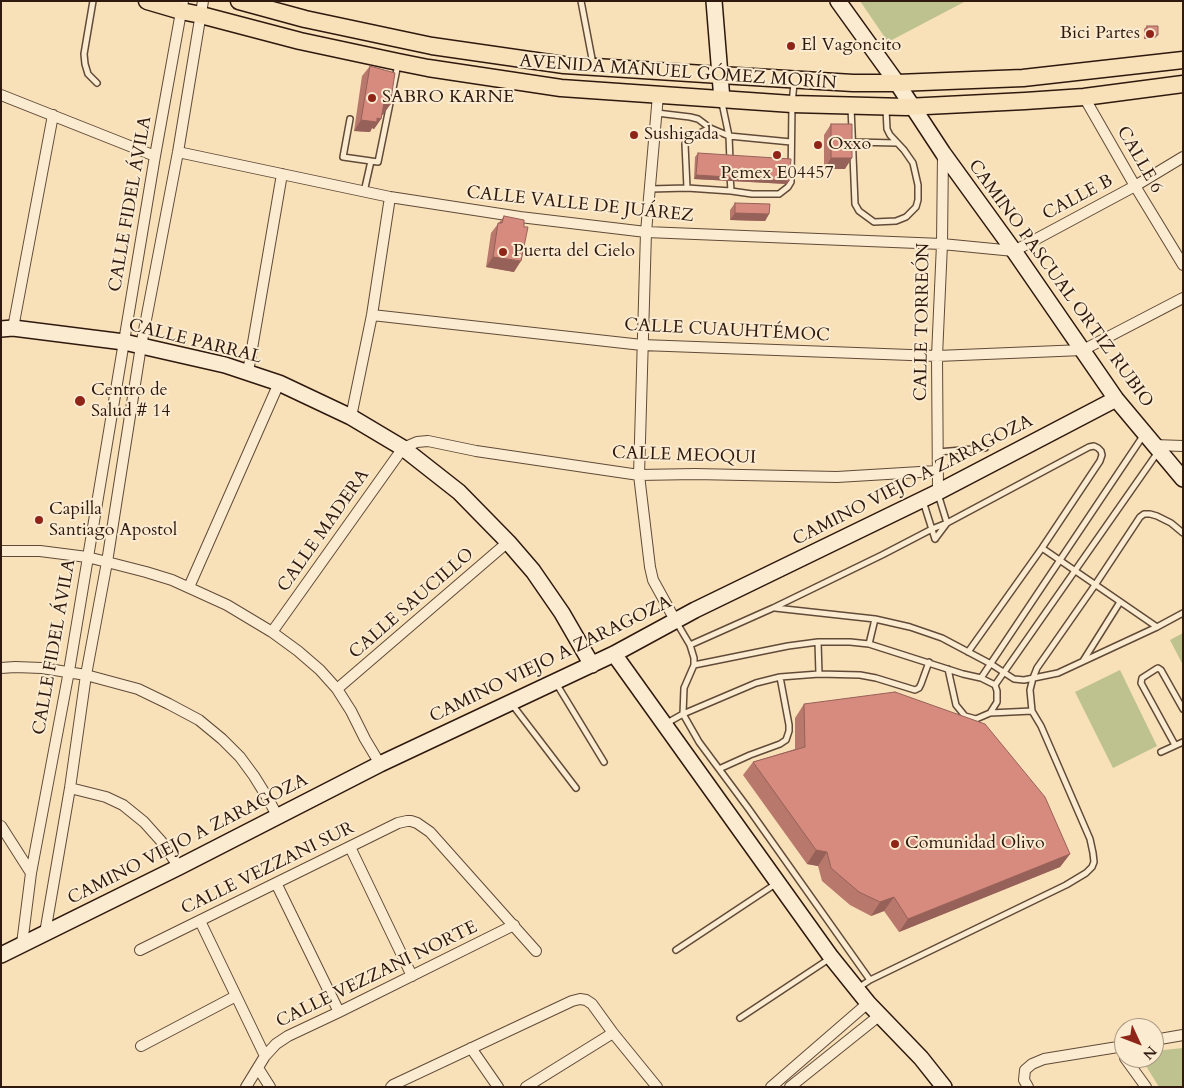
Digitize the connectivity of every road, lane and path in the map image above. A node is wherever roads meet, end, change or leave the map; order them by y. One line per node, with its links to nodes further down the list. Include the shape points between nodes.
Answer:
1 (93, 1): 14 (lane, via 84,54 88,74)
2 (147, 1): 7 (main road, AVENIDA MANUEL GÓMEZ MORÍN)
3 (239, 1): 11 (main road, AVENIDA MANUEL GÓMEZ MORÍN, via 432,46)
4 (581, 1): 11 (lane)
5 (714, 1): 12 (street)
6 (838, 1): 15 (street, CAMINO PASCUAL ORTIZ RUBIO)
7 (182, 6): 8 (main road, AVENIDA MANUEL GÓMEZ MORÍN); 35 (street, CALLE FIDEL ÁVILA)
8 (202, 8): 10 (main road, AVENIDA MANUEL GÓMEZ MORÍN, via 300,41); 33 (street, CALLE FIDEL ÁVILA)
9 (1183, 60): 15 (main road, AVENIDA MANUEL GÓMEZ MORÍN, via 1024,78)
10 (398, 62): 18 (main road, AVENIDA MANUEL GÓMEZ MORÍN, via 561,88); 37 (lane, via 378,162)
11 (593, 67): 12 (main road, AVENIDA MANUEL GÓMEZ MORÍN)
12 (720, 75): 13 (main road, AVENIDA MANUEL GÓMEZ MORÍN); 20 (street)
13 (794, 80): 15 (main road, AVENIDA MANUEL GÓMEZ MORÍN); 21 (lane)
14 (97, 83)
15 (897, 83): 23 (street, CAMINO PASCUAL ORTIZ RUBIO)
16 (1183, 84): 19 (main road, AVENIDA MANUEL GÓMEZ MORÍN)
17 (1, 95): 26 (street)
18 (658, 95): 20 (main road, AVENIDA MANUEL GÓMEZ MORÍN); 25 (street)
19 (1084, 97): 23 (main road, AVENIDA MANUEL GÓMEZ MORÍN); 41 (street, CALLE 6)
20 (722, 100): 21 (main road, AVENIDA MANUEL GÓMEZ MORÍN); 29 (lane)
21 (792, 104): 22 (main road, AVENIDA MANUEL GÓMEZ MORÍN); 30 (lane)
22 (851, 106): 24 (main road, AVENIDA MANUEL GÓMEZ MORÍN); 31 (lane)
23 (911, 106): 24 (main road, AVENIDA MANUEL GÓMEZ MORÍN); 34 (street, CAMINO PASCUAL ORTIZ RUBIO)
24 (886, 107): 32 (lane, via 887,130)
25 (657, 113): 28 (lane, via 698,119); 43 (street)
26 (53, 115): 35 (street); 53 (street)
27 (350, 118): 37 (lane, via 343,156)
28 (710, 128): 29 (lane); 42 (lane, via 691,136 685,144)
29 (729, 136): 30 (lane); 38 (lane)
30 (791, 142): 44 (lane, via 791,182 784,191 779,194)
31 (852, 142): 32 (lane); 32 (lane, via 855,204 874,222 896,221 916,208 918,185 913,163)
32 (897, 143)
33 (178, 152): 40 (street, CALLE VALLE DE JUÁREZ); 56 (street, CALLE FIDEL ÁVILA)
34 (943, 153): 48 (street, CALLE TORREÓN); 49 (street, CAMINO PASCUAL ORTIZ RUBIO)
35 (155, 156): 54 (street, CALLE FIDEL ÁVILA)
36 (1183, 157): 41 (street, CALLE B)
37 (371, 161): 45 (lane)
38 (730, 164)
39 (730, 173): 44 (lane)
40 (282, 174): 45 (street, CALLE VALLE DE JUÁREZ); 59 (street)
41 (1135, 186): 49 (street, CALLE B); 50 (street, CALLE 6)
42 (687, 188): 43 (lane); 44 (lane)
43 (650, 189): 47 (street)
44 (731, 191)
45 (364, 192): 46 (street, CALLE VALLE DE JUÁREZ)
46 (390, 197): 47 (street, CALLE VALLE DE JUÁREZ); 52 (street)
47 (646, 232): 48 (street, CALLE VALLE DE JUÁREZ); 55 (street)
48 (942, 244): 49 (street, CALLE VALLE DE JUÁREZ); 58 (street, CALLE TORREÓN)
49 (1014, 251): 57 (street, CAMINO PASCUAL ORTIZ RUBIO)
50 (1183, 265)
51 (1183, 298): 57 (street)
52 (372, 314): 55 (street, CALLE CUAUHTÉMOC); 62 (street)
53 (7, 329): 54 (street, CALLE PARRAL)
54 (124, 342): 56 (street, CALLE PARRAL); 79 (street, CALLE FIDEL ÁVILA)
55 (642, 345): 58 (street, CALLE CUAUHTÉMOC); 69 (street)
56 (141, 346): 59 (street, CALLE PARRAL); 81 (street, CALLE FIDEL ÁVILA)
57 (1082, 350): 58 (street, CALLE CUAUHTÉMOC); 61 (street, CAMINO PASCUAL ORTIZ RUBIO)
58 (937, 356): 67 (street, CALLE TORREÓN)
59 (248, 372): 60 (street, CALLE PARRAL)
60 (279, 383): 62 (street, CALLE PARRAL); 84 (street)
61 (1116, 399): 63 (street, CAMINO PASCUAL ORTIZ RUBIO); 71 (street, CAMINO VIEJO A ZARAGOZA)
62 (352, 417): 65 (street, CALLE PARRAL)
63 (1153, 443): 64 (street); 70 (street, CAMINO PASCUAL ORTIZ RUBIO); 80 (lane); 82 (lane)
64 (1183, 446)
65 (403, 448): 69 (street, CALLE MEOQUI, via 428,441); 76 (street, CALLE PARRAL, via 459,492); 91 (street, CALLE MADERA)
66 (985, 448): 67 (lane)
67 (937, 452): 68 (street, CALLE TORREÓN)
68 (937, 471): 69 (street, CALLE MEOQUI, via 837,476); 71 (street, CALLE TORREÓN)
69 (639, 474): 89 (street, via 653,580)
70 (1183, 479)
71 (938, 492): 72 (street, CAMINO VIEJO A ZARAGOZA); 73 (lane)
72 (922, 499): 74 (lane); 89 (street, CAMINO VIEJO A ZARAGOZA)
73 (947, 523): 74 (lane); 74 (lane, via 935,538); 77 (lane, via 1090,447 1098,448 1102,455 1100,461)
74 (932, 529): 86 (lane)
75 (1183, 533): 83 (lane, via 1157,516 1144,514)
76 (508, 542): 100 (street, CALLE PARRAL, via 562,613); 113 (street, CALLE SAUCILLO)
77 (1042, 548): 80 (lane); 95 (lane)
78 (1, 551): 79 (street)
79 (87, 557): 81 (street); 104 (street, CALLE FIDEL ÁVILA)
80 (1060, 561): 82 (lane); 99 (lane)
81 (107, 562): 84 (street); 107 (street, CALLE FIDEL ÁVILA)
82 (1074, 571): 83 (lane); 105 (lane)
83 (1095, 585): 85 (lane); 110 (lane)
84 (189, 587): 91 (street)
85 (1120, 602): 90 (lane); 97 (lane)
86 (773, 608): 88 (lane); 94 (lane)
87 (1183, 613): 90 (lane)
88 (874, 619): 93 (lane); 95 (lane, via 942,638)
89 (675, 620): 94 (lane); 96 (street, CAMINO VIEJO A ZARAGOZA)
90 (1157, 627): 97 (lane)
91 (272, 632): 113 (street, via 320,670)
92 (818, 642): 93 (lane); 101 (lane); 106 (lane)
93 (869, 644): 98 (lane)
94 (690, 645): 101 (lane)
95 (968, 652): 99 (lane)
96 (614, 654): 100 (street, CAMINO VIEJO A ZARAGOZA); 119 (street)
97 (1083, 661): 110 (lane, via 1058,673)
98 (929, 662): 103 (lane); 106 (lane, via 919,688 915,690 860,675)
99 (991, 664): 105 (lane); 109 (lane)
100 (592, 665): 111 (street, CAMINO VIEJO A ZARAGOZA)
101 (694, 665): 118 (lane, via 684,688)
102 (1, 668): 104 (street)
103 (948, 669): 109 (lane); 117 (lane, via 956,705 965,716 976,719)
104 (69, 671): 107 (street); 132 (street, CALLE FIDEL ÁVILA)
105 (1004, 672): 110 (lane, via 1014,679); 112 (lane)
106 (819, 674): 108 (lane)
107 (86, 675): 126 (street, CALLE FIDEL ÁVILA); 128 (street, via 138,690 199,720 240,757)
108 (780, 677): 118 (lane, via 756,683); 125 (lane, via 789,724 786,740)
109 (981, 678): 112 (lane)
110 (1033, 678): 116 (lane, via 1030,690)
111 (556, 681): 114 (street, CAMINO VIEJO A ZARAGOZA); 123 (lane)
112 (995, 685): 117 (lane, via 997,702)
113 (337, 689): 124 (street)
114 (511, 702): 124 (street, CAMINO VIEJO A ZARAGOZA); 127 (lane)
115 (1183, 709): 121 (lane, via 1161,670 1158,668 1142,678 1141,683)
116 (1032, 711): 117 (lane); 145 (lane, via 1090,839 1092,868 1066,885)
117 (990, 713)
118 (683, 714): 119 (lane); 125 (lane)
119 (664, 724): 134 (street)
120 (1183, 742): 121 (lane)
121 (1175, 746): 122 (lane)
122 (1161, 752)
123 (604, 762)
124 (380, 764): 128 (street, CAMINO VIEJO A ZARAGOZA)
125 (719, 769): 145 (lane)
126 (70, 788): 131 (street, via 123,805 144,822); 137 (street, CALLE FIDEL ÁVILA)
127 (576, 788)
128 (278, 817): 131 (street, CAMINO VIEJO A ZARAGOZA)
129 (1, 826): 132 (street)
130 (350, 847): 133 (street, CALLE VEZZANI SUR); 136 (street, CALLE VEZZANI SUR, via 398,823 411,821 430,832); 144 (street)
131 (179, 867): 137 (street, CAMINO VIEJO A ZARAGOZA)
132 (31, 873): 138 (street, CALLE FIDEL ÁVILA)
133 (276, 883): 135 (street, CALLE VEZZANI SUR); 149 (street)
134 (778, 883): 140 (lane); 143 (street)
135 (200, 921): 139 (street, CALLE VEZZANI SUR); 147 (street)
136 (514, 925): 141 (street); 144 (street, CALLE VEZZANI NORTE)
137 (45, 933): 138 (street, CAMINO VIEJO A ZARAGOZA)
138 (22, 944): 142 (street, CAMINO VIEJO A ZARAGOZA)
139 (140, 950)
140 (676, 950)
141 (536, 951)
142 (1, 955)
143 (831, 957): 146 (street); 151 (lane)
144 (412, 976): 149 (street, CALLE VEZZANI NORTE)
145 (870, 980): 146 (lane)
146 (857, 989): 148 (street)
147 (236, 996): 155 (street); 158 (street)
148 (868, 1003): 150 (street); 167 (street)
149 (338, 1012): 158 (street, CALLE VEZZANI NORTE, via 288,1036)
150 (880, 1015): 168 (street); 169 (street)
151 (740, 1018)
152 (613, 1032): 157 (street, via 592,1004 580,998); 165 (street); 166 (street)
153 (1183, 1034): 154 (street)
154 (1164, 1038)
155 (141, 1046)
156 (1114, 1047): 170 (street, via 1032,1064 1025,1070 1024,1080)
157 (471, 1048): 163 (street); 164 (street)
158 (265, 1056): 159 (street, CALLE VEZZANI NORTE)
159 (258, 1068): 161 (street, CALLE VEZZANI NORTE); 162 (street)
160 (1133, 1068): 171 (street)
161 (246, 1087)
162 (270, 1087)
163 (391, 1087)
164 (498, 1087)
165 (526, 1087)
166 (657, 1087)
167 (771, 1087)
168 (790, 1087)
169 (944, 1087)
170 (1028, 1087)
171 (1146, 1087)

